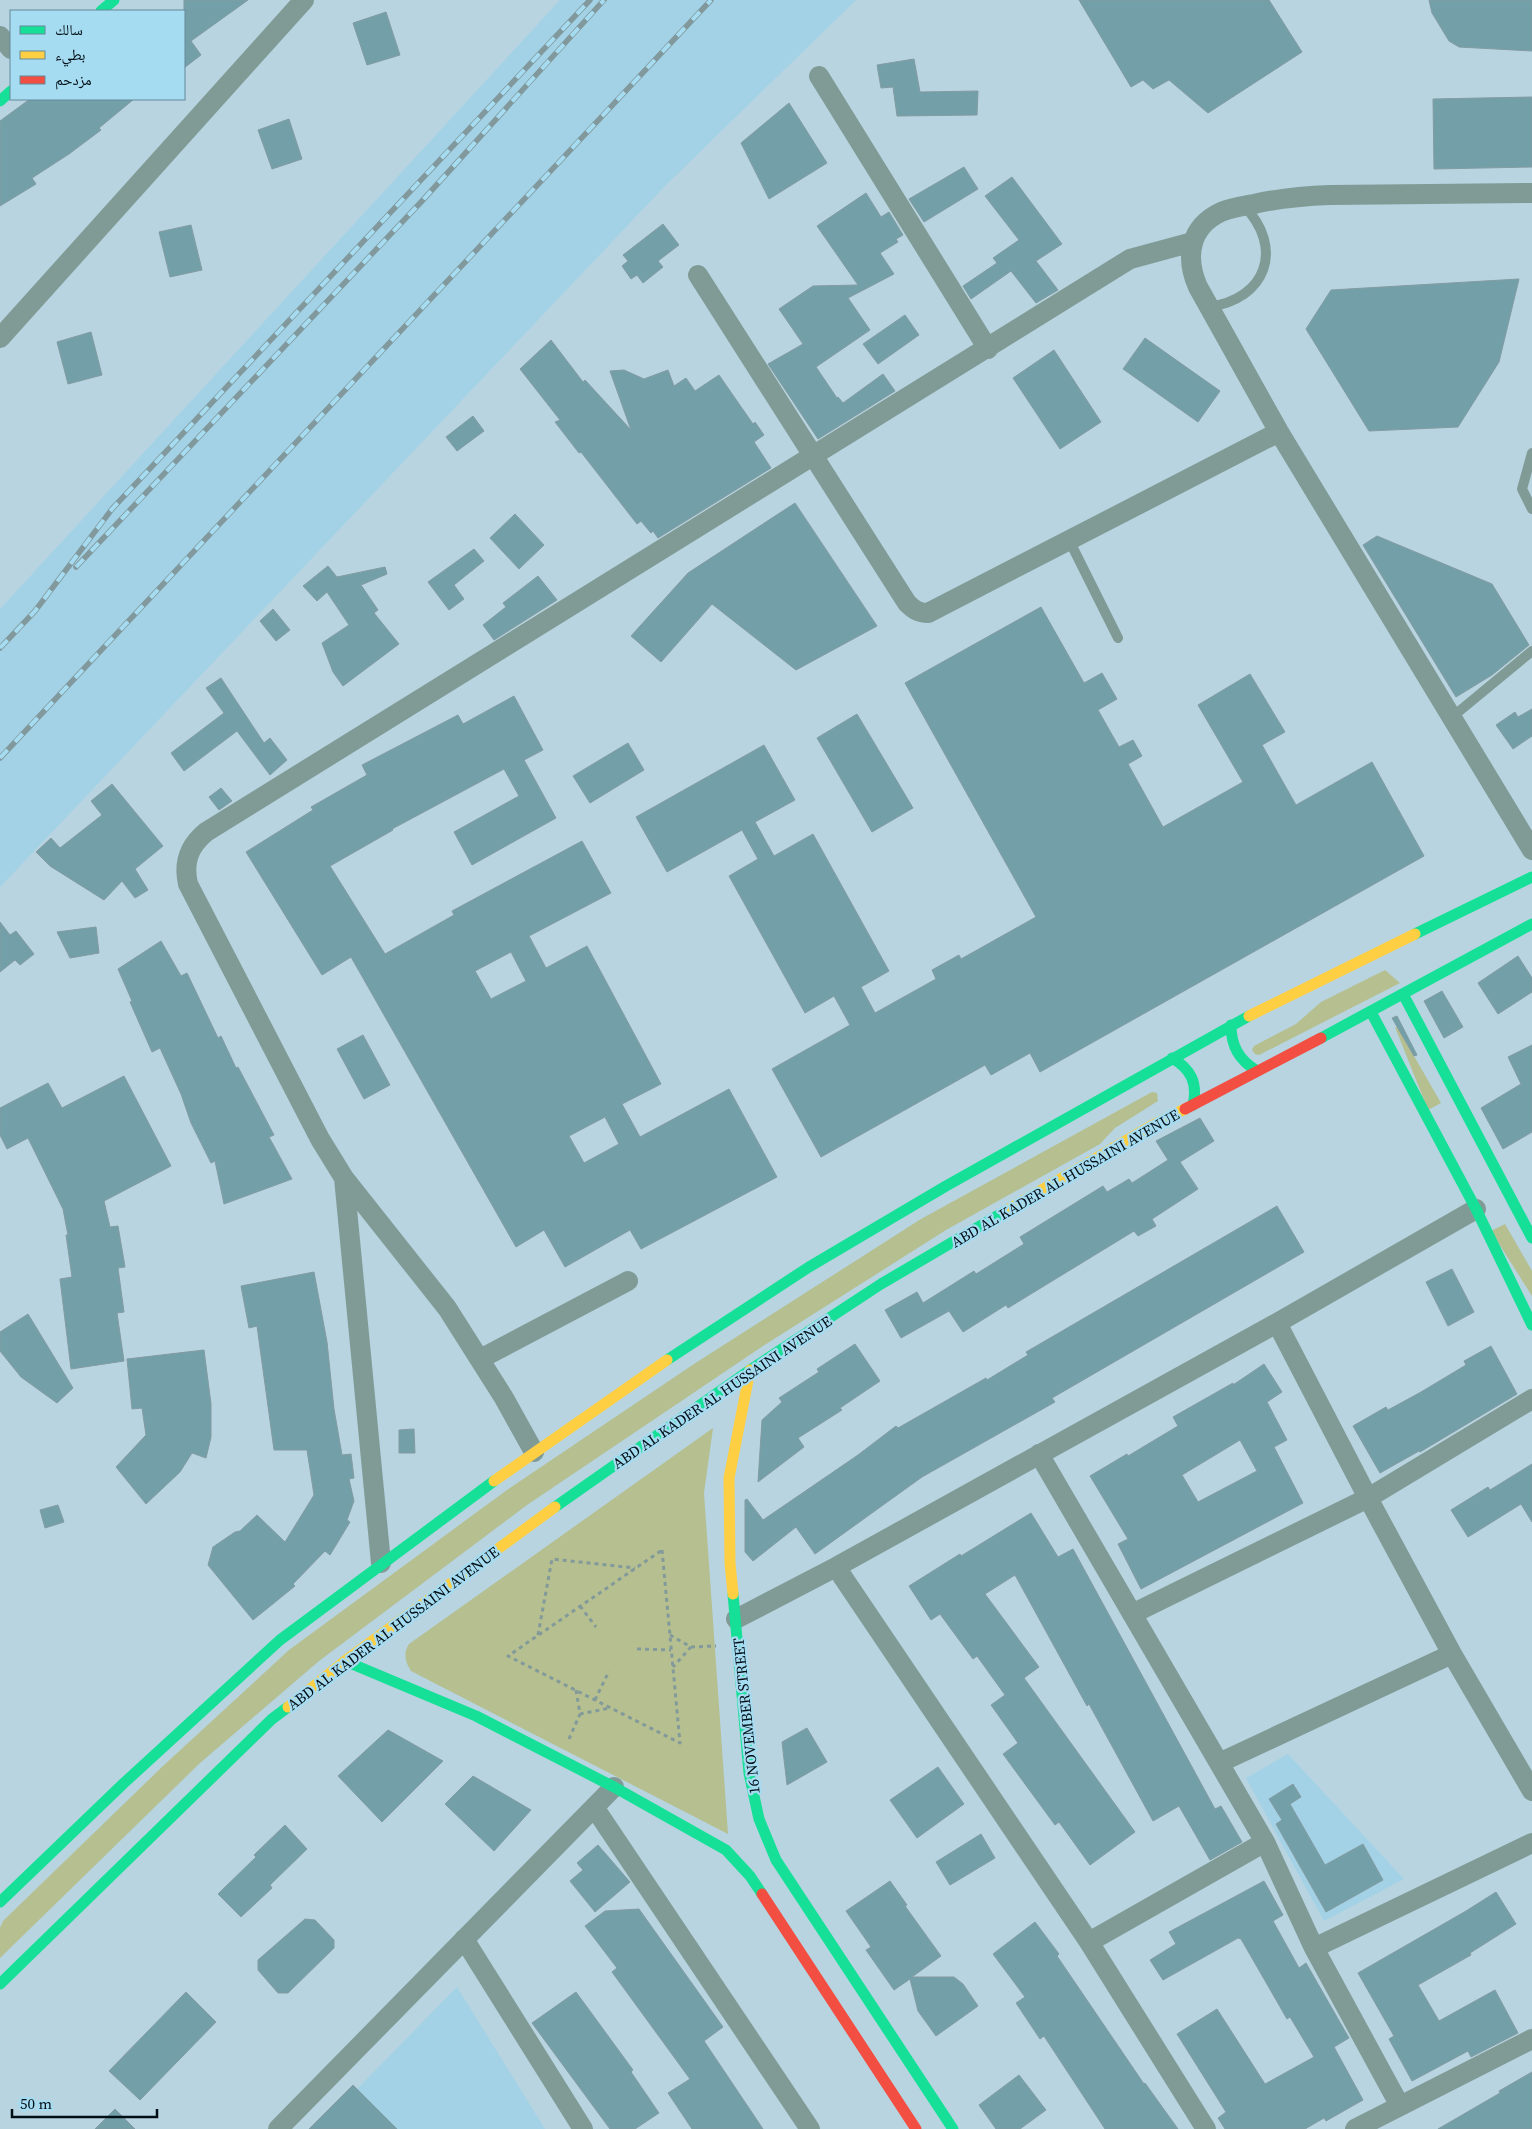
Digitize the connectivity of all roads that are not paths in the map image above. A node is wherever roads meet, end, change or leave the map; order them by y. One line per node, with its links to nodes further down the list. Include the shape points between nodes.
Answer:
1 (114, 0): 3 (main road)
2 (304, 0): 14 (street)
3 (102, 10)
4 (0, 36): 5 (street)
5 (10, 48)
6 (819, 76): 15 (street)
7 (10, 92): 8 (main road)
8 (0, 101)
9 (1532, 193): 10 (street, via 1299,196)
10 (1244, 206): 11 (street, via 1209,218); 13 (lane, via 1257,219 1264,235 1267,252 1264,270 1242,297 1226,304)
11 (1193, 242): 13 (street, via 1192,272); 15 (street, via 1130,259)
12 (698, 276): 18 (street)
13 (1208, 306): 16 (street)
14 (0, 338)
15 (988, 349): 18 (street)
16 (1279, 432): 20 (street); 23 (street)
17 (1532, 453): 19 (lane, via 1522,489)
18 (813, 454): 20 (street, via 907,603 921,613 928,613); 33 (street, via 206,832 192,846 186,864 188,884 320,1139)
19 (1532, 509)
20 (1069, 540): 21 (lane)
21 (1118, 638)
22 (1532, 650): 23 (lane)
23 (1451, 718): 24 (street)
24 (1532, 850)
25 (1532, 877): 29 (main road)
26 (1532, 924): 27 (main road, ABD AL KADER AL HUSSAINI AVENUE)
27 (1403, 994): 28 (main road, ABD AL KADER AL HUSSAINI AVENUE); 35 (main road)
28 (1371, 1012): 31 (main road, ABD AL KADER AL HUSSAINI AVENUE); 34 (main road)
29 (1231, 1025): 30 (main road); 31 (main road, via 1236,1053)
30 (1172, 1058): 32 (main road, via 1191,1073 1195,1088); 42 (main road, via 809,1268)
31 (1257, 1070): 32 (main road, ABD AL KADER AL HUSSAINI AVENUE)
32 (1193, 1105): 40 (main road, ABD AL KADER AL HUSSAINI AVENUE, via 1151,1126 881,1284)
33 (344, 1178): 39 (street, via 447,1308); 45 (street)
34 (1476, 1209): 37 (street); 38 (main road)
35 (1532, 1238)
36 (628, 1282): 39 (street)
37 (1277, 1323): 43 (street); 44 (street)
38 (1532, 1325)
39 (480, 1359): 42 (street)
40 (750, 1370): 48 (main road, 16 NOVEMBER STREET, via 729,1478 730,1564); 50 (main road, ABD AL KADER AL HUSSAINI AVENUE, via 516,1534)
41 (1532, 1399): 44 (street)
42 (534, 1452): 45 (main road)
43 (1039, 1454): 46 (street); 47 (street)
44 (1368, 1498): 47 (street); 49 (street)
45 (381, 1564): 57 (main road, via 280,1640)
46 (836, 1567): 48 (street); 59 (street)
47 (1132, 1614): 51 (street)
48 (736, 1619): 68 (main road, 16 NOVEMBER STREET, via 749,1774 759,1818 776,1860)
49 (1452, 1654): 51 (street); 53 (street)
50 (345, 1660): 52 (main road, via 476,1716); 61 (main road, ABD AL KADER AL HUSSAINI AVENUE, via 272,1719)
51 (1219, 1764): 55 (street)
52 (614, 1787): 54 (street); 67 (main road, via 726,1850 750,1876)
53 (1532, 1791)
54 (594, 1806): 58 (street); 66 (street)
55 (1265, 1842): 59 (street); 60 (street)
56 (1532, 1843): 60 (street)
57 (0, 1902)
58 (464, 1939): 64 (street); 65 (street)
59 (1089, 1942): 69 (street)
60 (1314, 1948): 63 (street)
61 (0, 1984)
62 (1532, 2039): 63 (street)
63 (1400, 2106): 70 (street)
64 (278, 2129)
65 (583, 2129)
66 (810, 2129)
67 (916, 2129)
68 (953, 2129)
69 (1206, 2129)
70 (1356, 2129)

